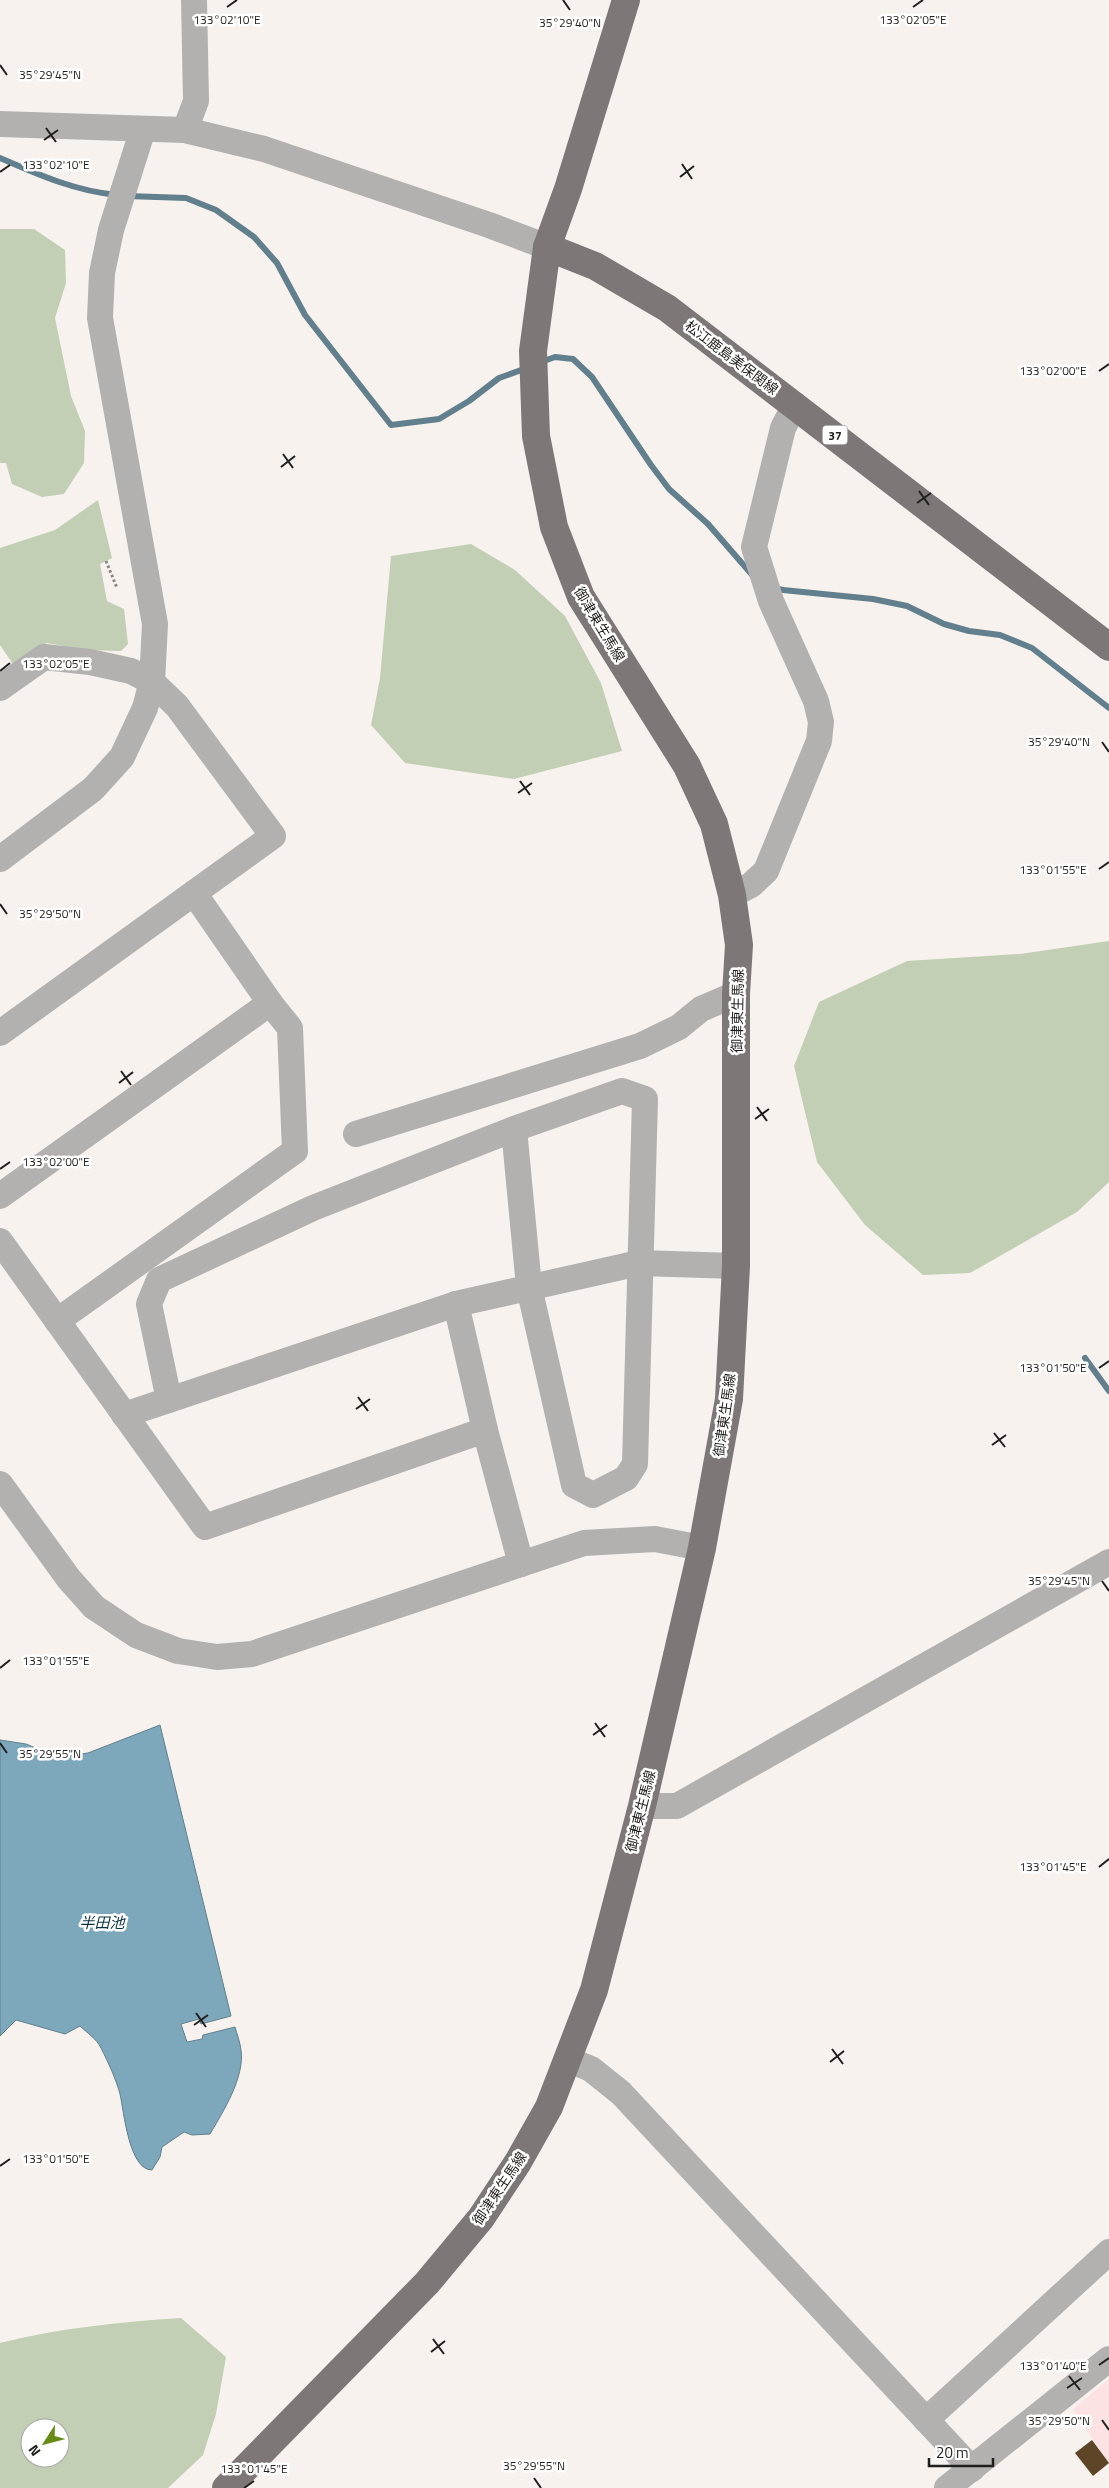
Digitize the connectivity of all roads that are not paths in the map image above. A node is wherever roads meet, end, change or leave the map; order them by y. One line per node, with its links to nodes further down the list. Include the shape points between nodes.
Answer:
1 (194, 0): 5 (street, via 196,101)
2 (626, 0): 6 (main road)
3 (0, 124): 4 (street)
4 (143, 130): 5 (street); 9 (street, via 111,230 102,273 100,318 155,624)
5 (185, 130): 6 (street, via 264,150)
6 (547, 247): 7 (main road, 松江鹿島美保関線 / 37, via 596,266 667,308); 13 (main road, 御津東生馬線, via 533,351 536,436 554,527 582,597 687,766 714,824)
7 (795, 405): 8 (main road, 松江鹿島美保関線 / 37); 13 (street, via 783,428 754,547 771,601 816,701 821,722 819,741 766,871)
8 (1109, 647)
9 (152, 682): 10 (street, via 131,671 44,657); 11 (street, via 145,708 122,756 92,790); 12 (street, via 177,706 273,836)
10 (0, 688)
11 (0, 858)
12 (194, 893): 15 (street); 16 (street)
13 (732, 896): 14 (main road, 御津東生馬線, via 739,945)
14 (736, 994): 18 (street, via 701,1009 679,1027 640,1046); 22 (main road, 御津東生馬線)
15 (270, 1003): 19 (street); 25 (street, via 290,1028 295,1151)
16 (0, 1033)
17 (514, 1129): 21 (street, via 622,1091 645,1099); 23 (street); 26 (street, via 313,1208 159,1280 149,1304)
18 (356, 1134)
19 (0, 1196)
20 (0, 1241): 25 (street)
21 (639, 1263): 22 (street); 23 (street); 23 (street, via 635,1464 626,1478 593,1495 574,1485)
22 (736, 1266): 30 (main road, 御津東生馬線, via 729,1399)
23 (529, 1287): 24 (street)
24 (456, 1304): 26 (street); 28 (street)
25 (57, 1321): 27 (street)
26 (169, 1400): 27 (street)
27 (124, 1415): 28 (street, via 205,1527)
28 (485, 1430): 32 (street)
29 (0, 1484): 32 (street, via 69,1579 94,1607 136,1636 178,1651 217,1658 252,1654)
30 (702, 1548): 32 (street, via 655,1539 584,1543); 33 (main road, 御津東生馬線)
31 (1109, 1562): 33 (street, via 677,1806)
32 (521, 1564)
33 (642, 1806): 34 (main road, 御津東生馬線, via 594,1990)
34 (569, 2060): 37 (street, via 591,2069 621,2093); 39 (main road, 御津東生馬線, via 549,2107 481,2218 427,2283)
35 (1109, 2252): 37 (street)
36 (1109, 2359): 38 (street)
37 (926, 2420): 38 (street)
38 (972, 2468): 40 (street)
39 (226, 2488)
40 (947, 2488)

